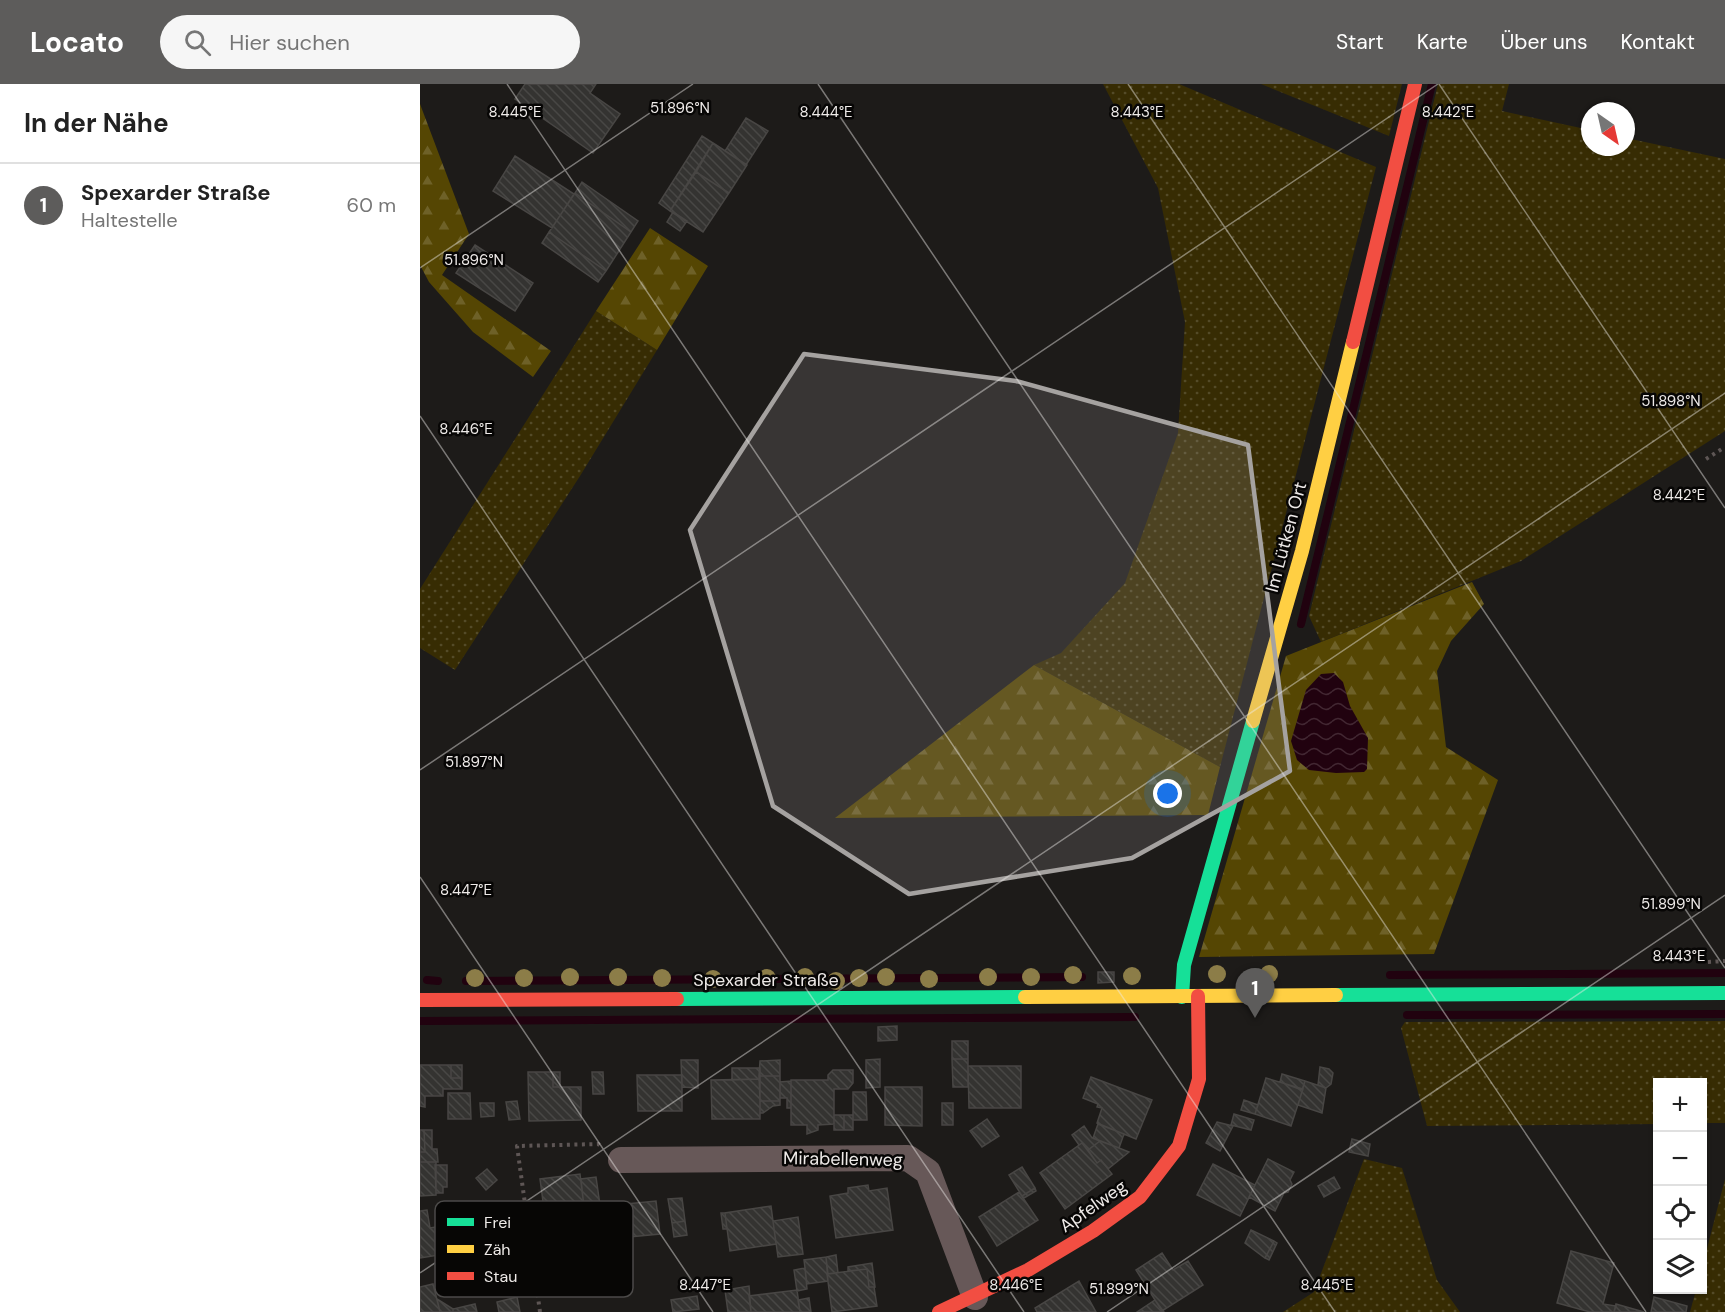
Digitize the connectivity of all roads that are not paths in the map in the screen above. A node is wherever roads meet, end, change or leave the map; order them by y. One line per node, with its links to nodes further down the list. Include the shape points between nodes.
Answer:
1 (1415, 84): 4 (street, Im Lütken Ort, via 1302,551 1184,965)
2 (1725, 993): 3 (street, Spexarder Straße)
3 (1198, 996): 4 (street, Spexarder Straße); 7 (street, Apfelweg, via 1199,1079 1179,1146 1140,1197 1038,1265)
4 (1182, 997): 5 (street, Spexarder Straße)
5 (420, 1000)
6 (621, 1160): 7 (street, Mirabellenweg, via 908,1158 928,1172)
7 (975, 1297): 8 (street, Apfelweg)
8 (939, 1312)

